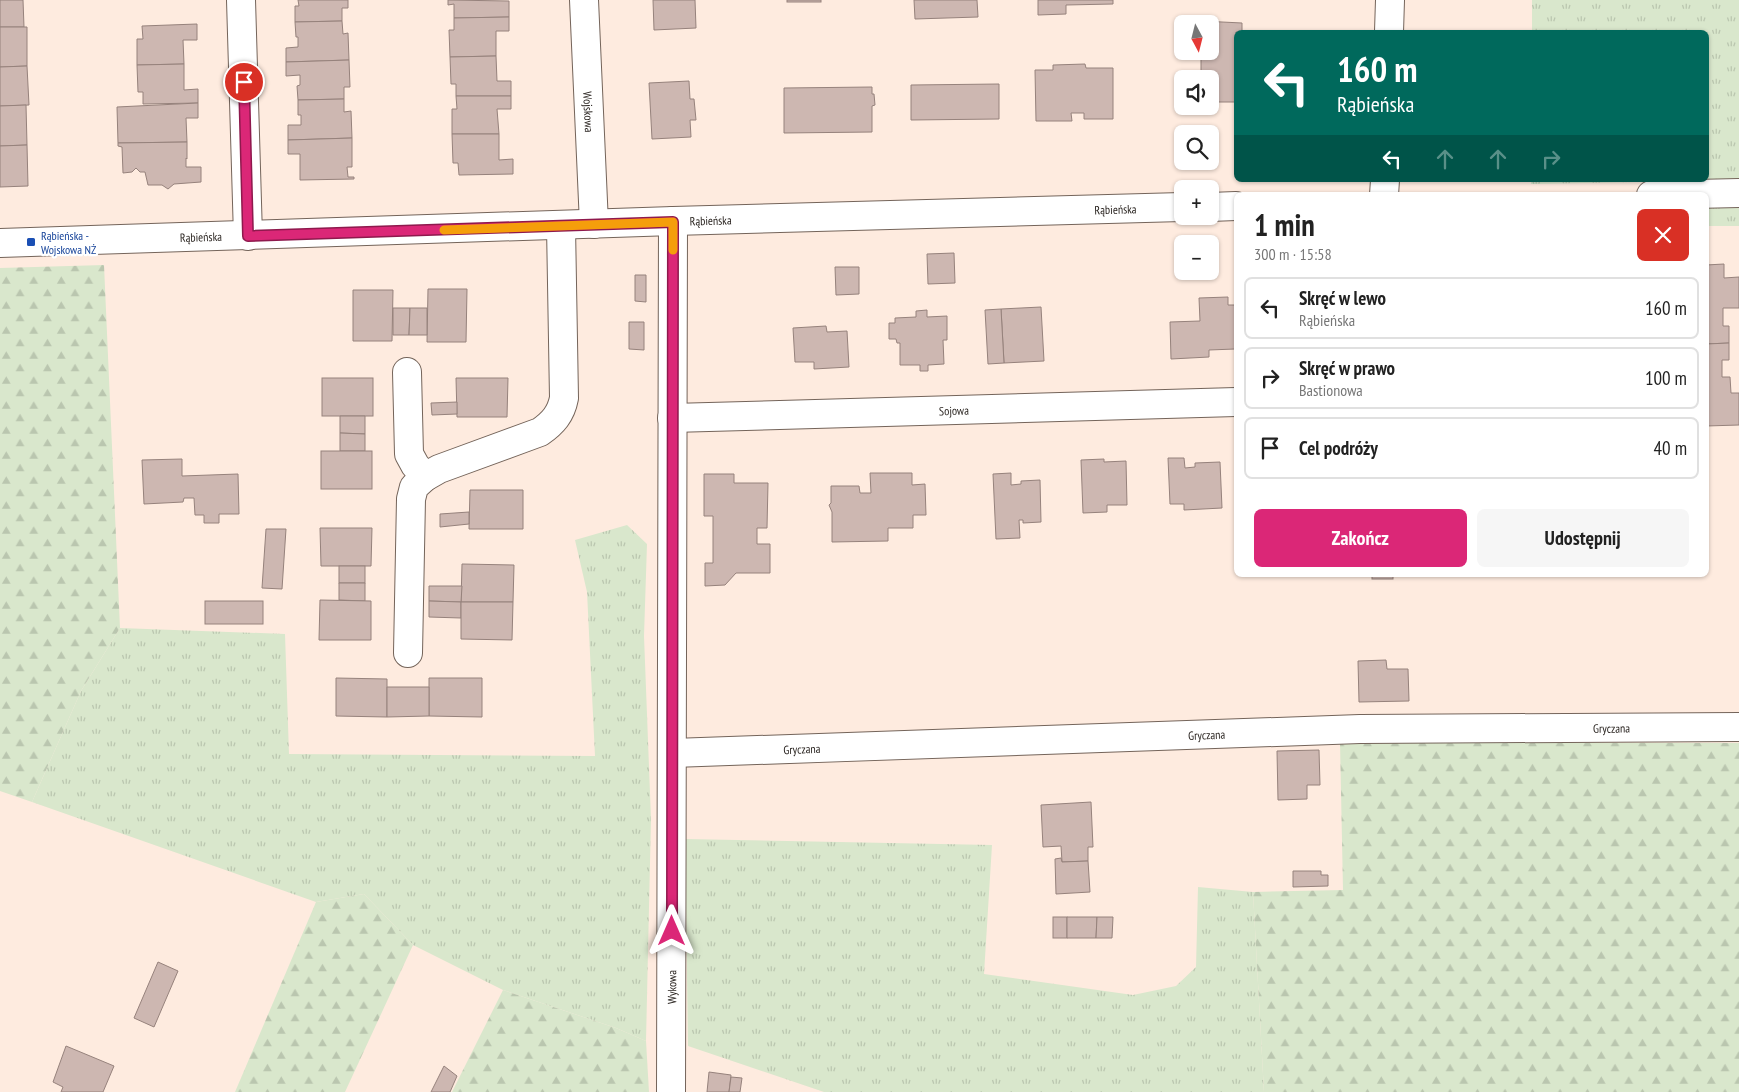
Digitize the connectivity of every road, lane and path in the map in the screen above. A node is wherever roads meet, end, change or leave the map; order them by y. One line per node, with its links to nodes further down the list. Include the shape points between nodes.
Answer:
1 (241, 0): 13 (street)
2 (584, 0): 11 (street, Wojskowa)
3 (1390, 0): 4 (street)
4 (1389, 30)
5 (1739, 193): 6 (street)
6 (1709, 194)
7 (1219, 206): 8 (street)
8 (1234, 206)
9 (1174, 207): 10 (street, Rąbieńska)
10 (673, 222): 11 (street, Rąbieńska); 17 (street, Wykowa)
11 (594, 224): 12 (street, Rąbieńska)
12 (561, 226): 13 (street, Rąbieńska); 18 (street, via 562,408 550,425 540,432)
13 (248, 236): 14 (street, Rąbieńska)
14 (0, 243)
15 (407, 372): 18 (street, via 409,454)
16 (1234, 402): 17 (street, Sojowa)
17 (672, 418): 21 (street, Wykowa)
18 (425, 477): 19 (street, via 414,487 411,499)
19 (408, 654)
20 (1739, 727): 21 (street, Gryczana, via 1360,728)
21 (673, 753): 22 (street, Wykowa)
22 (672, 1092)

